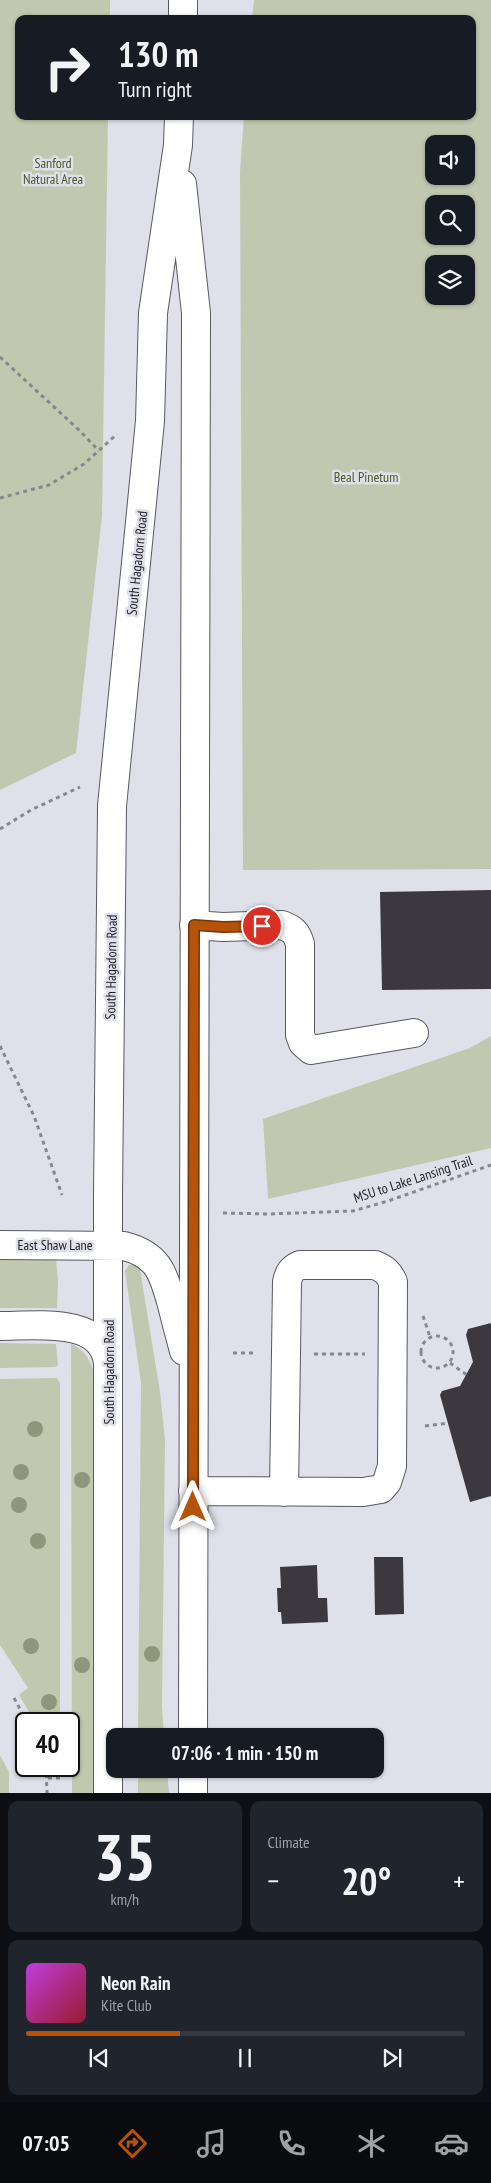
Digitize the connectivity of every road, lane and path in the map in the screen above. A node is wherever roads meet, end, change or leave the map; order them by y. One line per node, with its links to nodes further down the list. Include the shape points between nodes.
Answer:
1 (183, 0): 2 (street)
2 (182, 15)
3 (179, 120): 4 (street, South Hagadorn Road)
4 (178, 145): 11 (street, South Hagadorn Road, via 196,313); 18 (street, South Hagadorn Road, via 153,313 150,421 112,806)
5 (0, 357): 7 (path)
6 (116, 434): 7 (path)
7 (98, 451): 8 (path, via 84,464 49,485)
8 (0, 498)
9 (80, 787): 10 (path)
10 (0, 829)
11 (194, 925): 12 (street, via 282,925 297,935 300,944 300,1035 302,1043 311,1050); 27 (street, South Hagadorn Road)
12 (414, 1033)
13 (0, 1046): 15 (path, via 34,1116)
14 (491, 1165): 16 (path, MSU to Lake Lansing Trail, via 353,1211)
15 (62, 1195)
16 (222, 1213)
17 (0, 1245): 18 (street, East Shaw Lane)
18 (109, 1246): 25 (street, South Hagadorn Road); 27 (street, East Shaw Lane, via 137,1249 156,1263 162,1273)
19 (0, 1326): 25 (street, via 55,1326 84,1331 102,1346 108,1356)
20 (233, 1352): 21 (path)
21 (286, 1354): 22 (path); 22 (street, via 287,1282 292,1269 300,1265 375,1265 390,1274 393,1282); 31 (street)
22 (393, 1354): 23 (path); 31 (street, via 392,1466 387,1482 381,1489 363,1492)
23 (421, 1355): 24 (path, via 426,1364 435,1368); 24 (path, via 422,1344 426,1340 441,1336 450,1342 454,1352)
24 (450, 1363): 26 (path)
25 (109, 1368): 39 (street, South Hagadorn Road)
26 (467, 1375)
27 (194, 1389): 30 (street, South Hagadorn Road)
28 (448, 1423): 29 (path)
29 (424, 1426)
30 (193, 1491): 31 (street); 34 (street, South Hagadorn Road)
31 (284, 1492)
32 (14, 1698): 33 (path)
33 (22, 1712)
34 (193, 1728)
35 (48, 1778): 36 (path); 38 (path)
36 (63, 1778)
37 (193, 1778): 40 (street)
38 (47, 1793)
39 (108, 1793)
40 (193, 1793)

